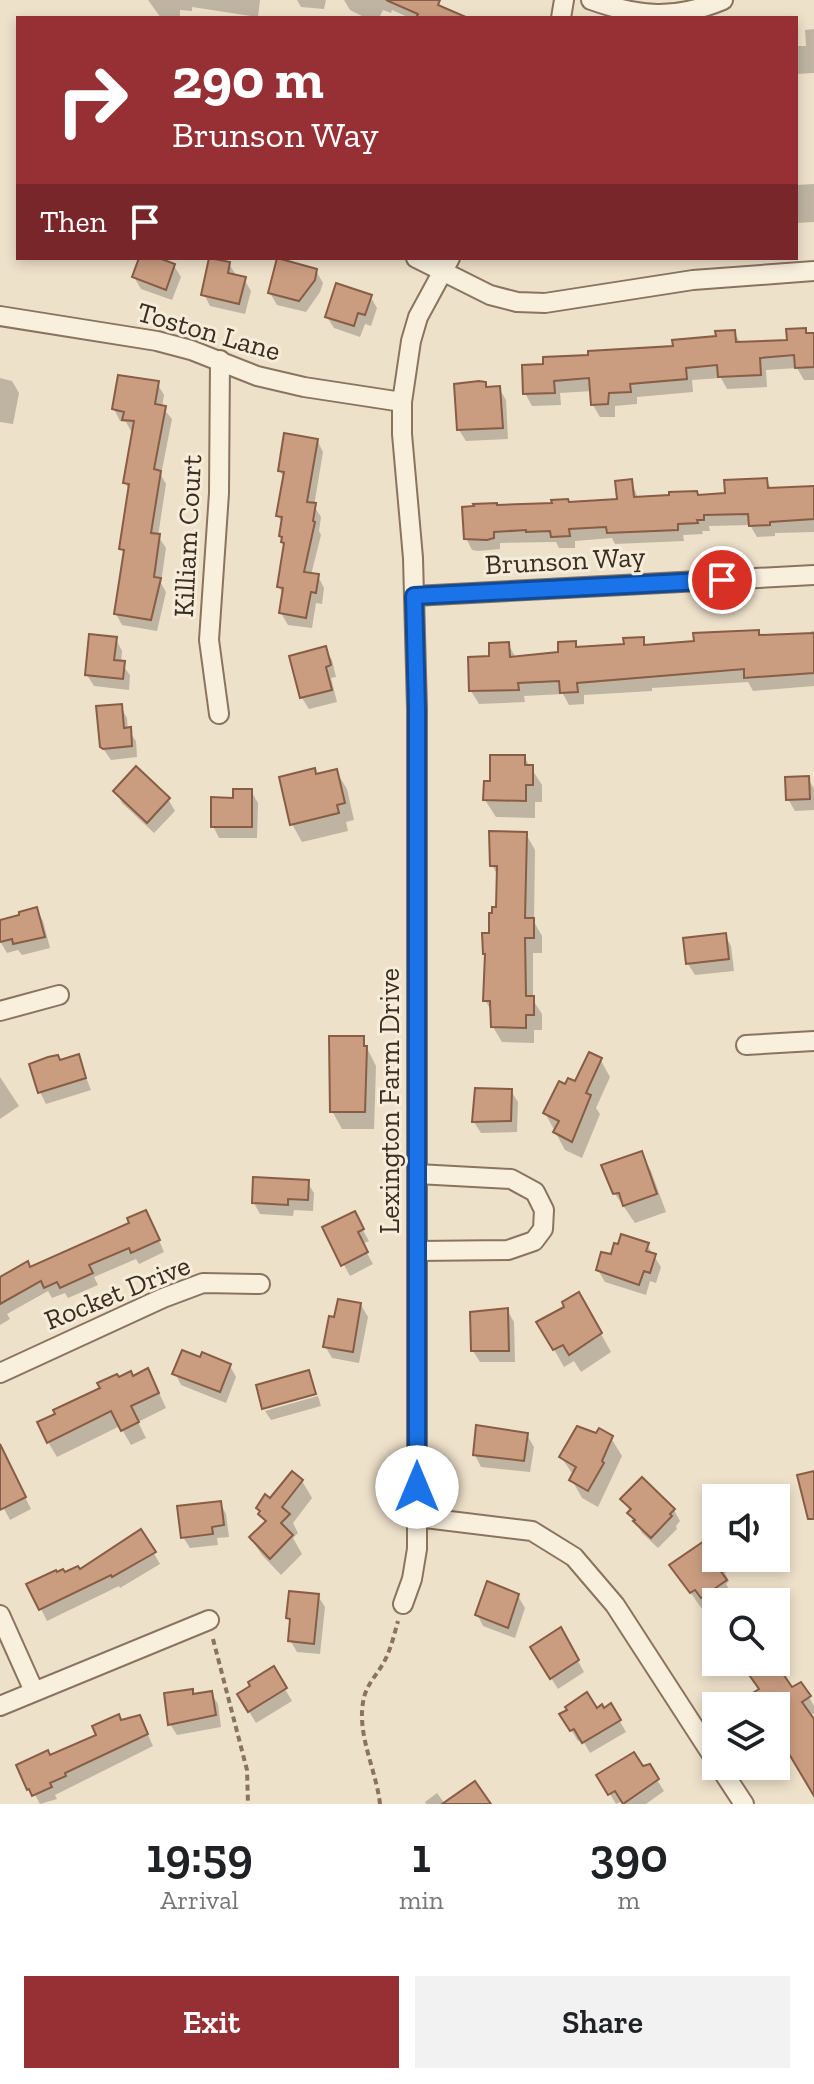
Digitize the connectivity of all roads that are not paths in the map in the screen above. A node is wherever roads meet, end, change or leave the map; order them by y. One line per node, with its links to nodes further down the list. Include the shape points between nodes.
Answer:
1 (591, 0): 2 (street, via 661,16)
2 (723, 0)
3 (425, 260): 4 (street)
4 (446, 265): 5 (street, via 490,295 545,303 693,280); 8 (street, Lexington Farm Drive, via 418,317)
5 (814, 271)
6 (0, 316): 7 (street, Toston Lane, via 157,341)
7 (220, 360): 8 (street, Toston Lane, via 304,387); 11 (street, Killiam Court, via 219,493 209,640)
8 (402, 402): 10 (street, Lexington Farm Drive)
9 (814, 575): 10 (street, Brunson Way)
10 (414, 596): 16 (street, Lexington Farm Drive)
11 (219, 714)
12 (59, 995): 13 (street)
13 (0, 1011)
14 (814, 1041): 15 (street)
15 (746, 1045)
16 (417, 1174): 17 (street, Lexington Farm Drive); 17 (street, via 511,1179 535,1192 544,1210 543,1229 534,1241 508,1250)
17 (417, 1251): 20 (street, Lexington Farm Drive)
18 (260, 1284): 19 (street, Rocket Drive, via 203,1283)
19 (0, 1373)
20 (417, 1517): 21 (street, Lexington Farm Drive, via 417,1549); 26 (street, via 532,1531 574,1557 615,1605)
21 (403, 1604)
22 (0, 1615): 24 (street)
23 (209, 1620): 24 (street)
24 (34, 1691): 25 (street)
25 (0, 1706)
26 (702, 1739)
27 (728, 1780): 28 (street)
28 (744, 1804)

